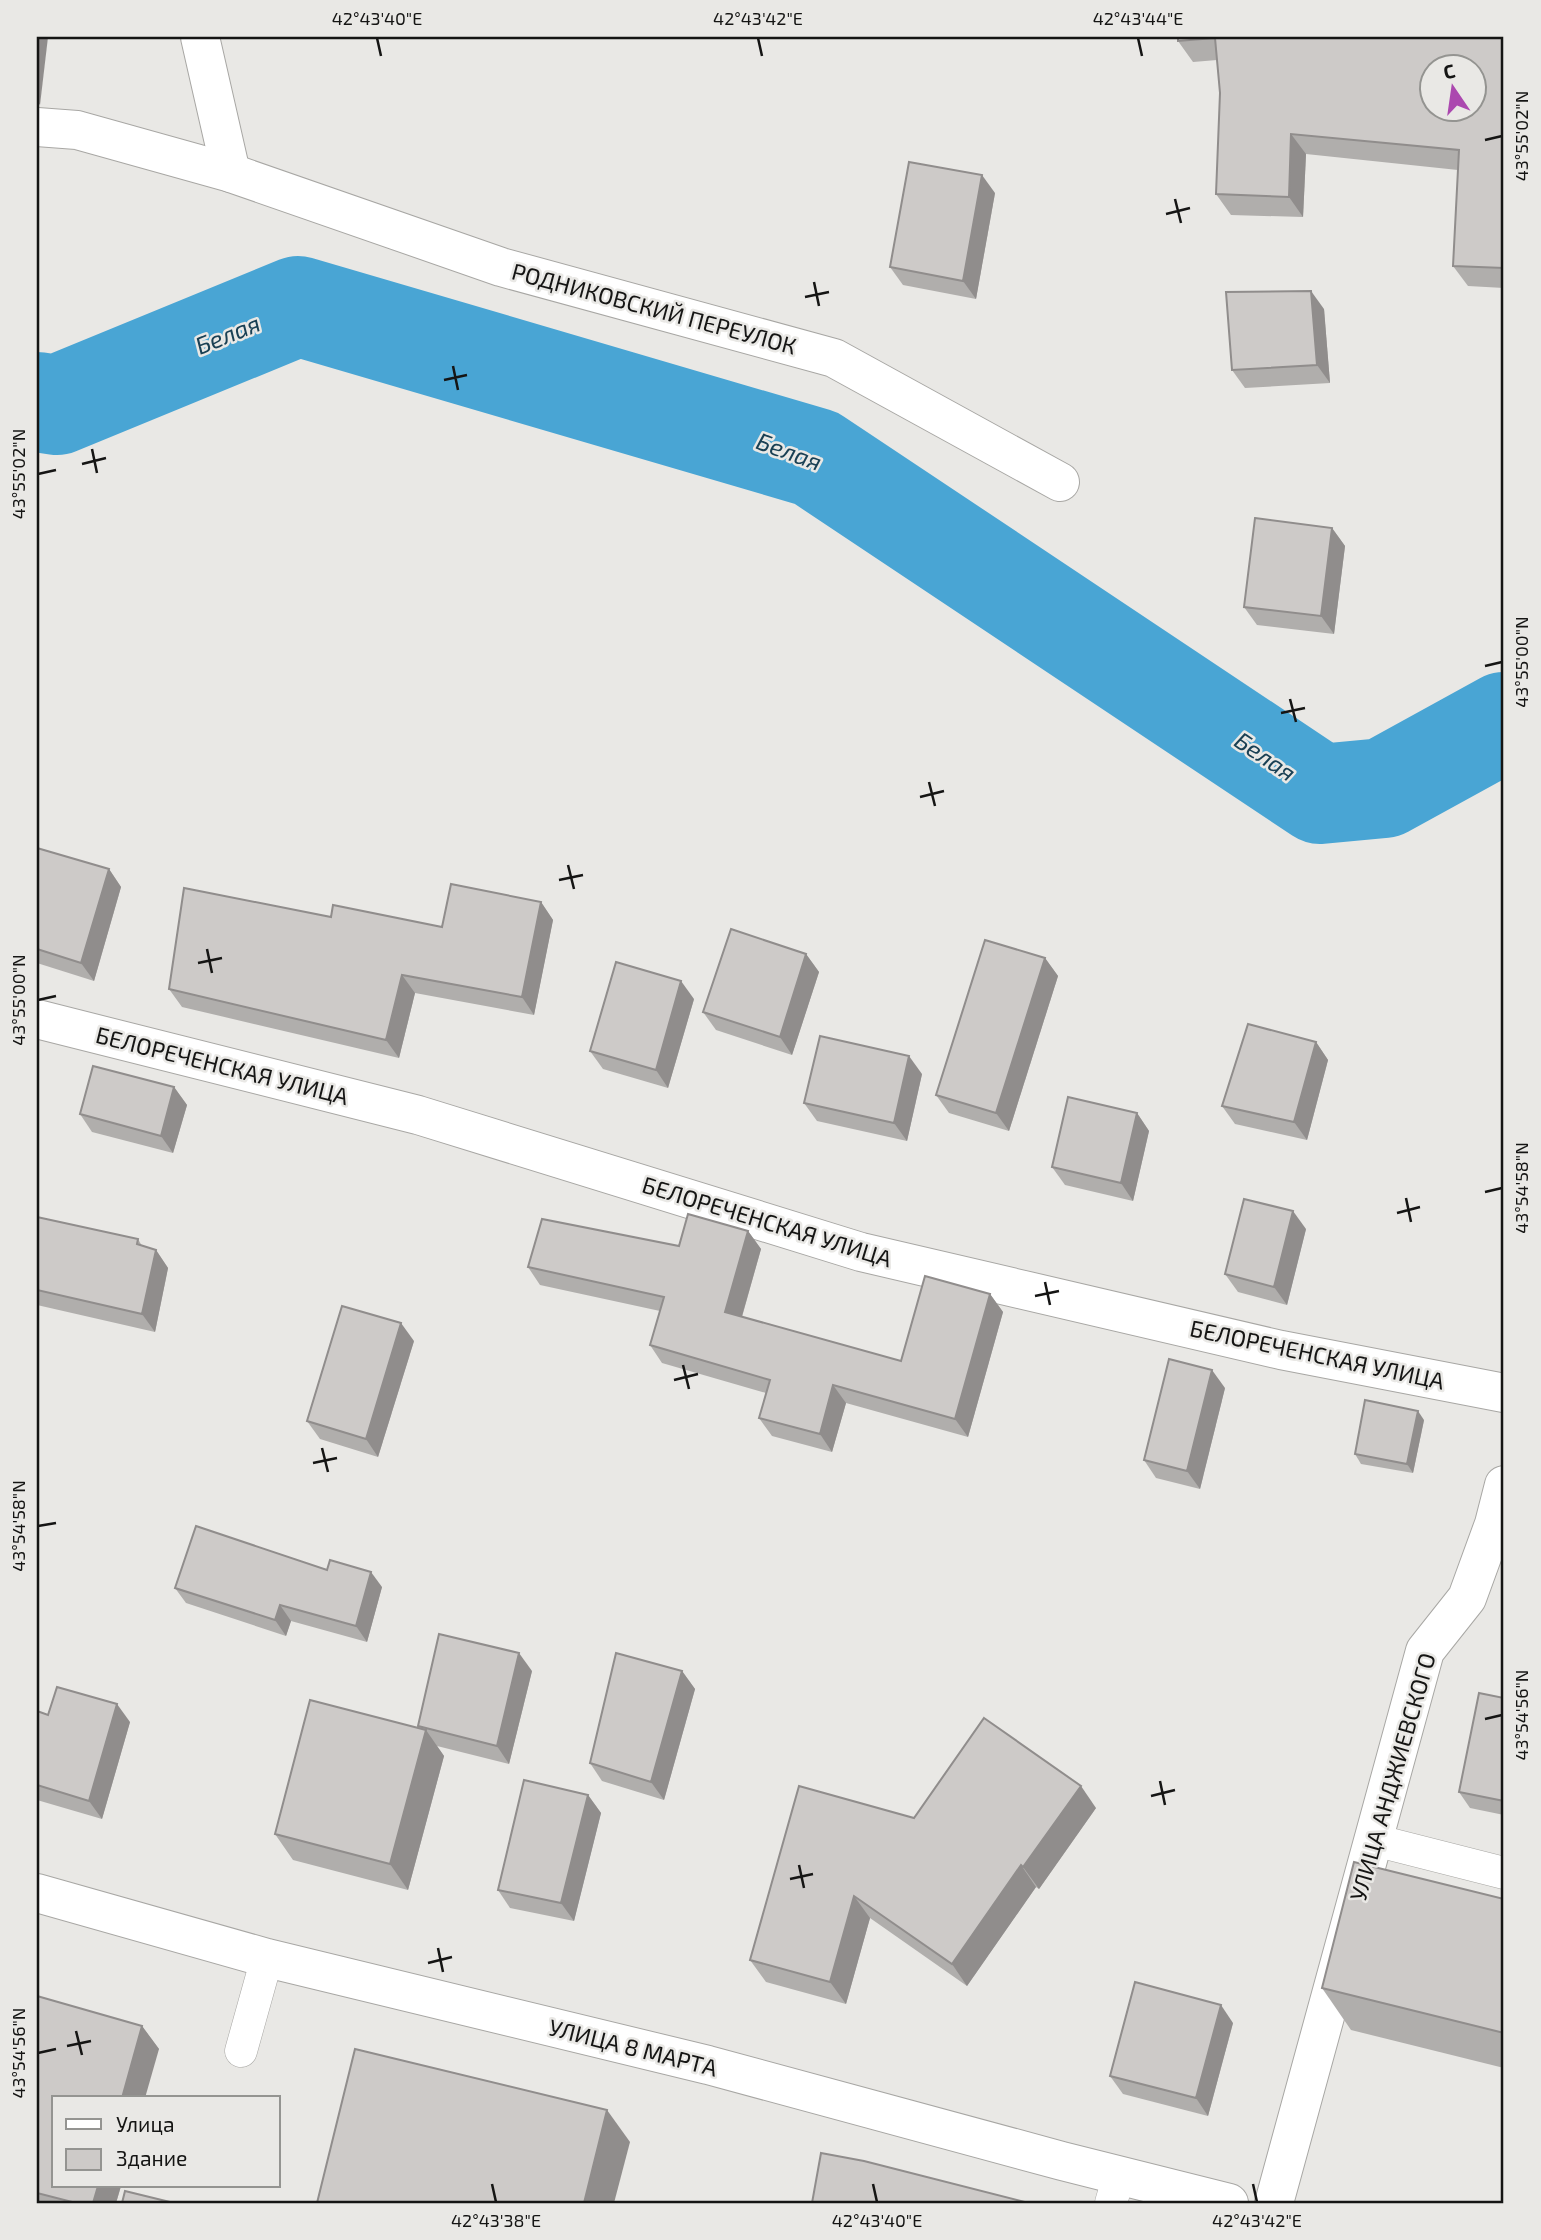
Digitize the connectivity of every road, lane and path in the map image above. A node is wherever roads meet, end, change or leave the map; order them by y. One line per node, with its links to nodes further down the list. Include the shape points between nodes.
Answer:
1 (200, 37): 3 (street)
2 (37, 127): 3 (street, РОДНИКОВСКИЙ ПЕРЕУЛОК, via 77,130)
3 (231, 173): 4 (street, РОДНИКОВСКИЙ ПЕРЕУЛОК, via 501,267 834,358)
4 (1060, 482)
5 (37, 1019): 6 (street, БЕЛОРЕЧЕНСКАЯ УЛИЦА, via 418,1115 861,1252 1281,1350)
6 (1504, 1394)
7 (1504, 1485): 8 (street, УЛИЦА АНДЖИЕВСКОГО, via 1467,1598 1425,1651)
8 (1374, 1840): 9 (lane); 15 (street, УЛИЦА АНДЖИЕВСКОГО)
9 (1504, 1873)
10 (37, 1893): 11 (street, УЛИЦА 8 МАРТА)
11 (267, 1958): 12 (lane); 13 (street, УЛИЦА 8 МАРТА, via 708,2066)
12 (242, 2051)
13 (1115, 2189): 14 (street, УЛИЦА 8 МАРТА)
14 (1229, 2203)
15 (1274, 2203)

